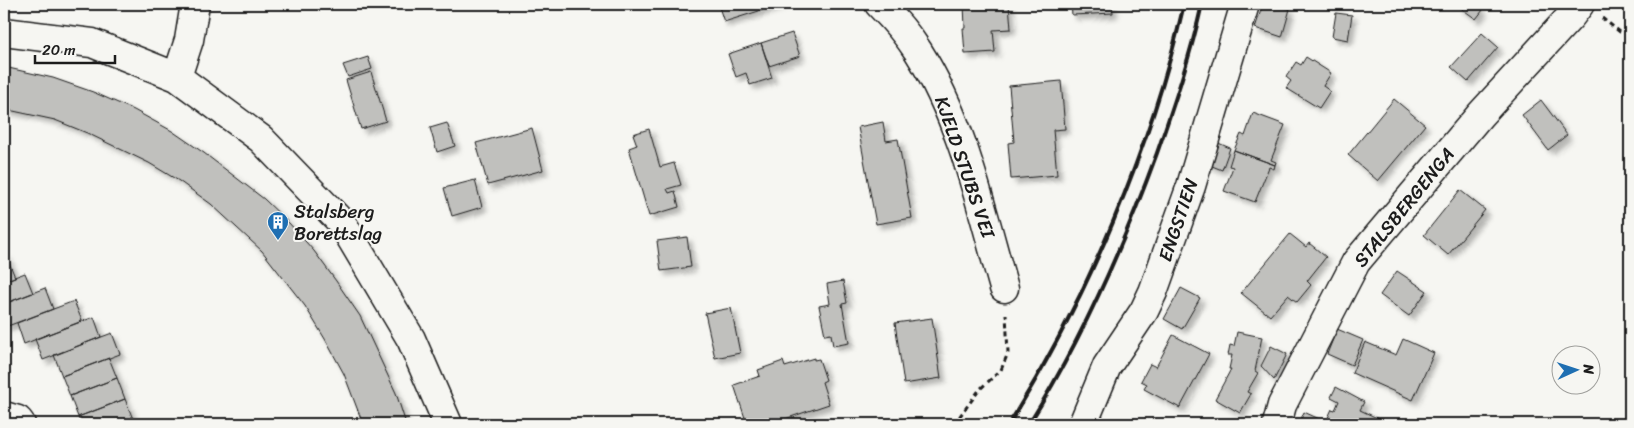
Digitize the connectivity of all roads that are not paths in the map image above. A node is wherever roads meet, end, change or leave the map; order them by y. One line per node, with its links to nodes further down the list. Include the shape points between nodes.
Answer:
1 (196, 4): 6 (street)
2 (879, 4): 7 (street, KJELD STUBS VEI, via 917,50 940,91 964,150)
3 (1245, 4): 11 (street, ENGSTIEN, via 1193,177 1154,292 1107,366)
4 (1586, 9): 12 (street, STALSBERGENGA, via 1480,116 1356,262 1282,405)
5 (4, 32): 6 (street, via 92,43)
6 (177, 78): 10 (street, via 262,139 342,223 411,340)
7 (1004, 288)
8 (4, 416): 9 (street)
9 (21, 424)
10 (448, 424)
11 (1083, 424)
12 (1277, 424)

